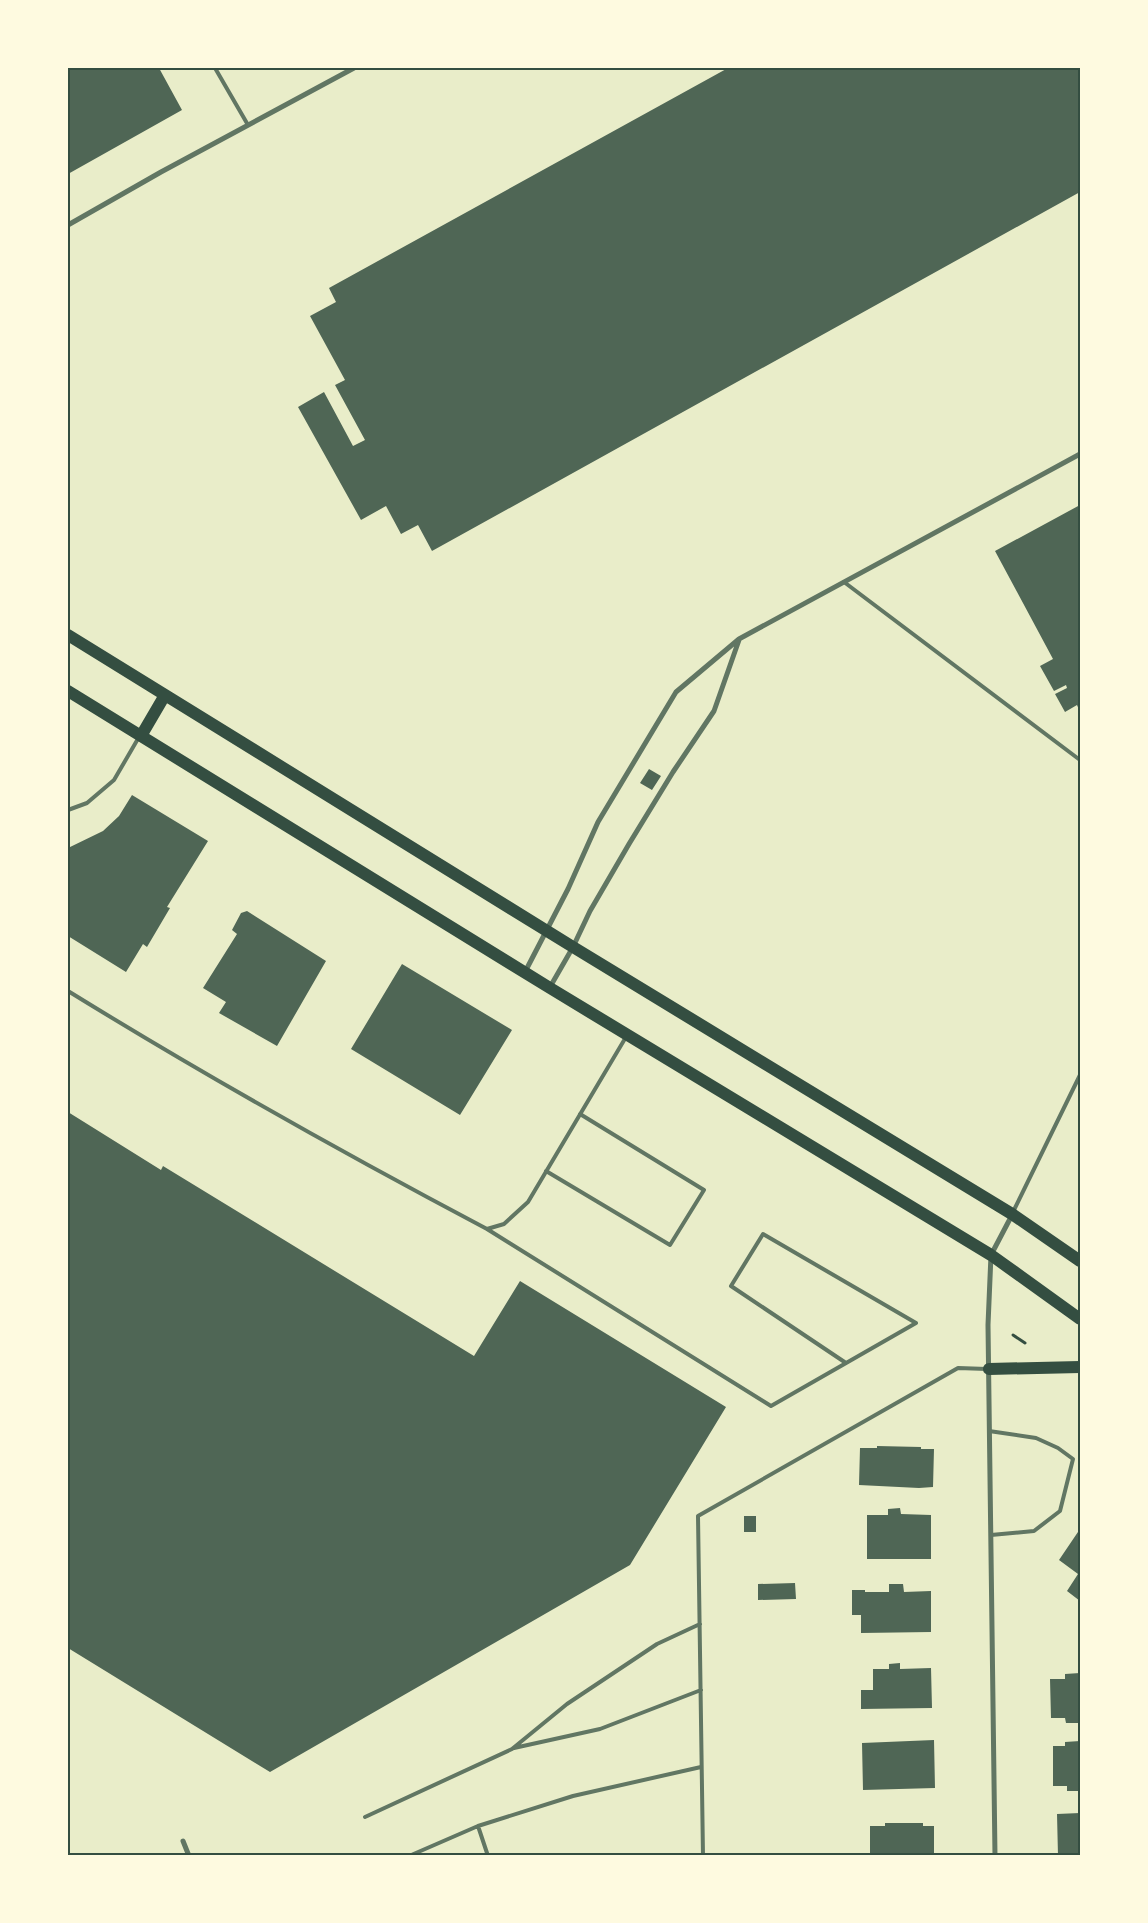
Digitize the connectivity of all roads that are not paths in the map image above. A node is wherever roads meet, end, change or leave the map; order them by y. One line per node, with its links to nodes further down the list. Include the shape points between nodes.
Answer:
1 (215, 68): 3 (lane)
2 (354, 68): 3 (street)
3 (248, 125): 4 (street)
4 (68, 225)
5 (1080, 454): 6 (street)
6 (844, 582): 8 (street); 12 (lane)
7 (68, 635): 10 (main road)
8 (740, 639): 14 (street, via 676,692 598,822); 15 (street, via 714,711 634,836)
9 (68, 691): 11 (main road)
10 (165, 695): 11 (main road); 14 (main road)
11 (141, 736): 13 (lane, via 114,780 88,803); 16 (main road)
12 (1080, 760)
13 (68, 810)
14 (547, 929): 15 (main road); 16 (street)
15 (573, 947): 17 (street); 23 (main road)
16 (525, 972): 17 (main road)
17 (550, 988): 19 (main road)
18 (68, 991): 24 (lane, via 160,1047)
19 (627, 1034): 21 (lane); 25 (main road)
20 (1080, 1075): 23 (lane)
21 (580, 1114): 22 (lane); 22 (lane, via 704,1190 670,1245)
22 (546, 1171): 24 (lane, via 528,1202 504,1224)
23 (1012, 1214): 25 (street); 26 (main road)
24 (487, 1229): 28 (lane, via 771,1406)
25 (991, 1255): 27 (main road); 30 (street)
26 (1080, 1261)
27 (1080, 1319)
28 (846, 1363): 28 (lane, via 916,1323 763,1234 731,1286)
29 (1080, 1367): 30 (main road)
30 (989, 1369): 31 (street); 33 (lane, via 958,1368 698,1516)
31 (990, 1431): 32 (street); 32 (lane, via 1036,1438 1058,1448 1073,1460 1060,1511 1034,1531)
32 (991, 1534): 44 (street)
33 (700, 1624): 34 (lane); 35 (lane, via 648,1650 567,1704)
34 (701, 1690): 35 (lane, via 600,1729); 36 (lane)
35 (512, 1749): 37 (lane)
36 (702, 1767): 38 (lane, via 573,1796); 43 (lane)
37 (365, 1817)
38 (478, 1826): 41 (lane); 42 (lane)
39 (183, 1841): 40 (street)
40 (189, 1856)
41 (409, 1856)
42 (488, 1856)
43 (703, 1856)
44 (995, 1856)

